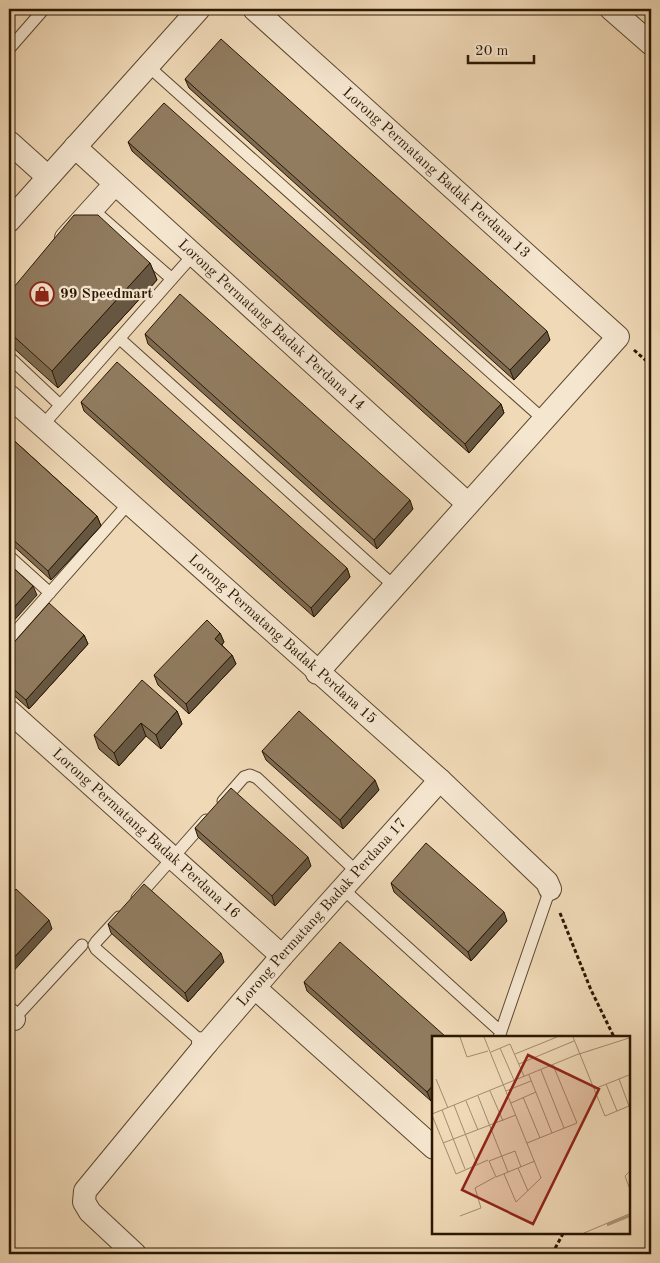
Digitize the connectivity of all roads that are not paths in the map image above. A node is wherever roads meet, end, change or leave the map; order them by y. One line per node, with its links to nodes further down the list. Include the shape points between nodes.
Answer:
1 (44, 9): 6 (lane)
2 (199, 9): 7 (street)
3 (254, 9): 21 (street, Lorong Permatang Badak Perdana 13, via 618,337)
4 (621, 12): 5 (street)
5 (651, 44)
6 (9, 49)
7 (148, 66): 9 (street); 21 (lane)
8 (9, 142): 10 (street)
9 (75, 148): 10 (street); 11 (street, Lorong Permatang Badak Perdana 14)
10 (48, 177): 13 (street)
11 (115, 184): 12 (street); 15 (street, Lorong Permatang Badak Perdana 14)
12 (92, 208): 14 (street); 16 (lane)
13 (9, 221)
14 (54, 252)
15 (193, 255): 16 (lane); 24 (street, Lorong Permatang Badak Perdana 14)
16 (172, 279): 17 (lane)
17 (120, 338): 20 (lane); 26 (lane)
18 (9, 357): 20 (lane)
19 (9, 396): 22 (street, Lorong Permatang Badak Perdana 15)
20 (60, 405): 22 (lane)
21 (543, 419): 24 (street)
22 (42, 426): 23 (street, Lorong Permatang Badak Perdana 15)
23 (129, 503): 27 (lane); 29 (street, Lorong Permatang Badak Perdana 15)
24 (468, 504): 26 (street)
25 (9, 556): 27 (lane)
26 (394, 586): 29 (street)
27 (50, 593): 28 (lane)
28 (9, 639)
29 (317, 673): 31 (street, Lorong Permatang Badak Perdana 15)
30 (9, 712): 32 (street, Lorong Permatang Badak Perdana 16)
31 (440, 780): 33 (street, Lorong Permatang Badak Perdana 17); 35 (street, Lorong Permatang Badak Perdana 15, via 547,882)
32 (173, 860): 33 (lane, via 244,776 250,775); 37 (street, Lorong Permatang Badak Perdana 16); 41 (lane, via 94,945)
33 (357, 872): 34 (street, Lorong Permatang Badak Perdana 17)
34 (343, 889): 37 (street, Lorong Permatang Badak Perdana 17); 40 (lane)
35 (550, 889): 40 (lane)
36 (82, 945): 39 (lane)
37 (282, 956): 38 (street, Lorong Permatang Badak Perdana 17)
38 (254, 988): 41 (street, Lorong Permatang Badak Perdana 17); 42 (street)
39 (10, 1019)
40 (500, 1034)
41 (206, 1043): 43 (street, Lorong Permatang Badak Perdana 17, via 84,1190 84,1202 90,1212)
42 (432, 1146)
43 (135, 1254)

